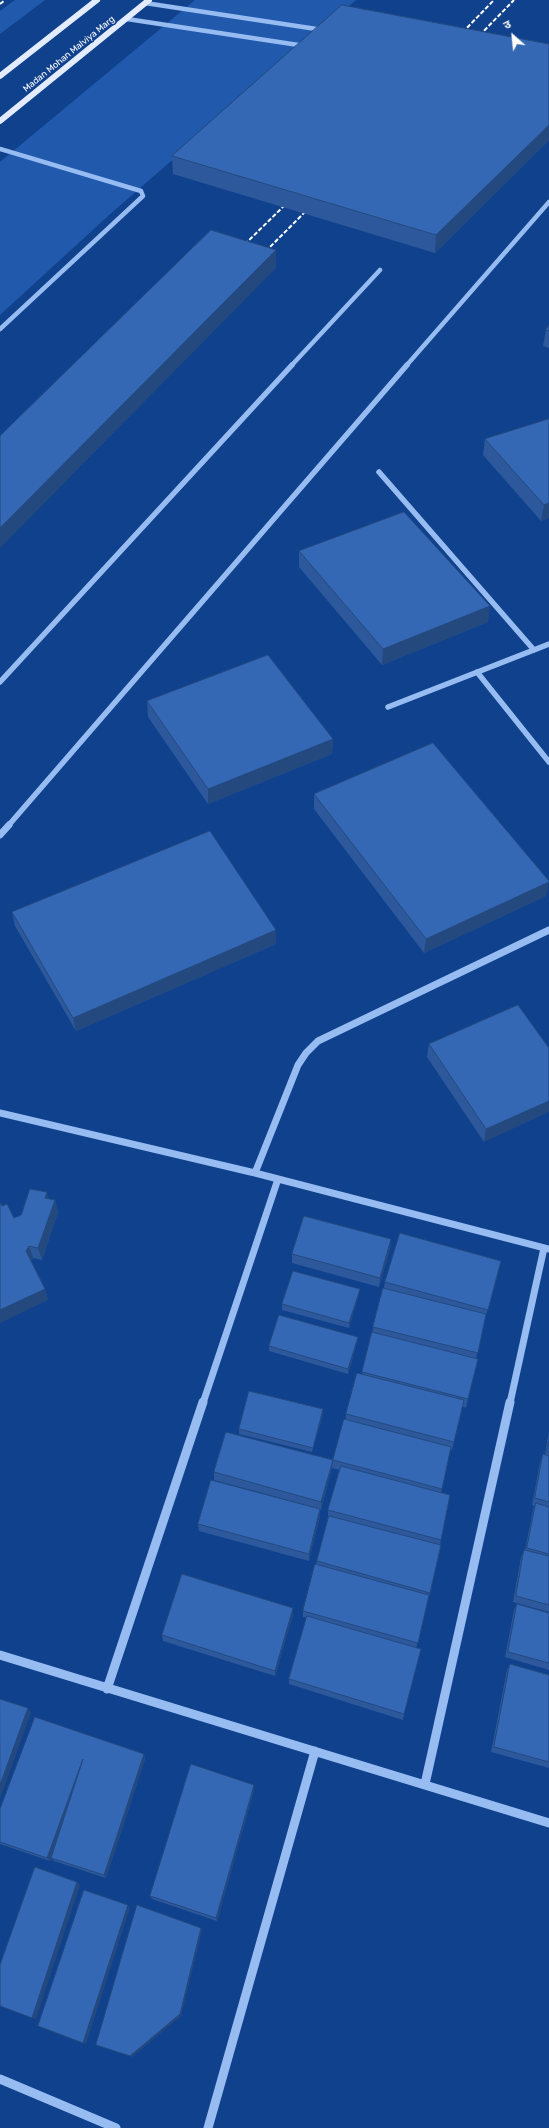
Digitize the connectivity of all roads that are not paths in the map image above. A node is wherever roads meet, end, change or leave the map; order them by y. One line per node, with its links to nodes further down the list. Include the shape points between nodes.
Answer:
1 (97, 0): 6 (main road)
2 (147, 2): 3 (main road, Madan Mohan Malviya Marg); 4 (street)
3 (127, 19): 5 (street); 7 (main road, Madan Mohan Malviya Marg)
4 (326, 30)
5 (314, 47)
6 (0, 76)
7 (0, 121)
8 (0, 149): 11 (street, via 141,191 143,196)
9 (549, 202): 19 (street)
10 (380, 270): 16 (street)
11 (0, 329)
12 (379, 472): 14 (street)
13 (549, 644): 14 (street)
14 (534, 650): 15 (street)
15 (477, 672): 17 (street); 18 (street)
16 (0, 682)
17 (388, 707)
18 (549, 762)
19 (0, 835)
20 (549, 930): 22 (street, via 318,1041 298,1065)
21 (0, 1113): 22 (street)
22 (255, 1173): 23 (street)
23 (278, 1179): 24 (street); 26 (street)
24 (546, 1249): 28 (street)
25 (0, 1655): 26 (street)
26 (107, 1689): 27 (street)
27 (315, 1751): 28 (street); 32 (street)
28 (425, 1784): 29 (street)
29 (549, 1823)
30 (0, 2079): 31 (street)
31 (116, 2128)
32 (208, 2128)

